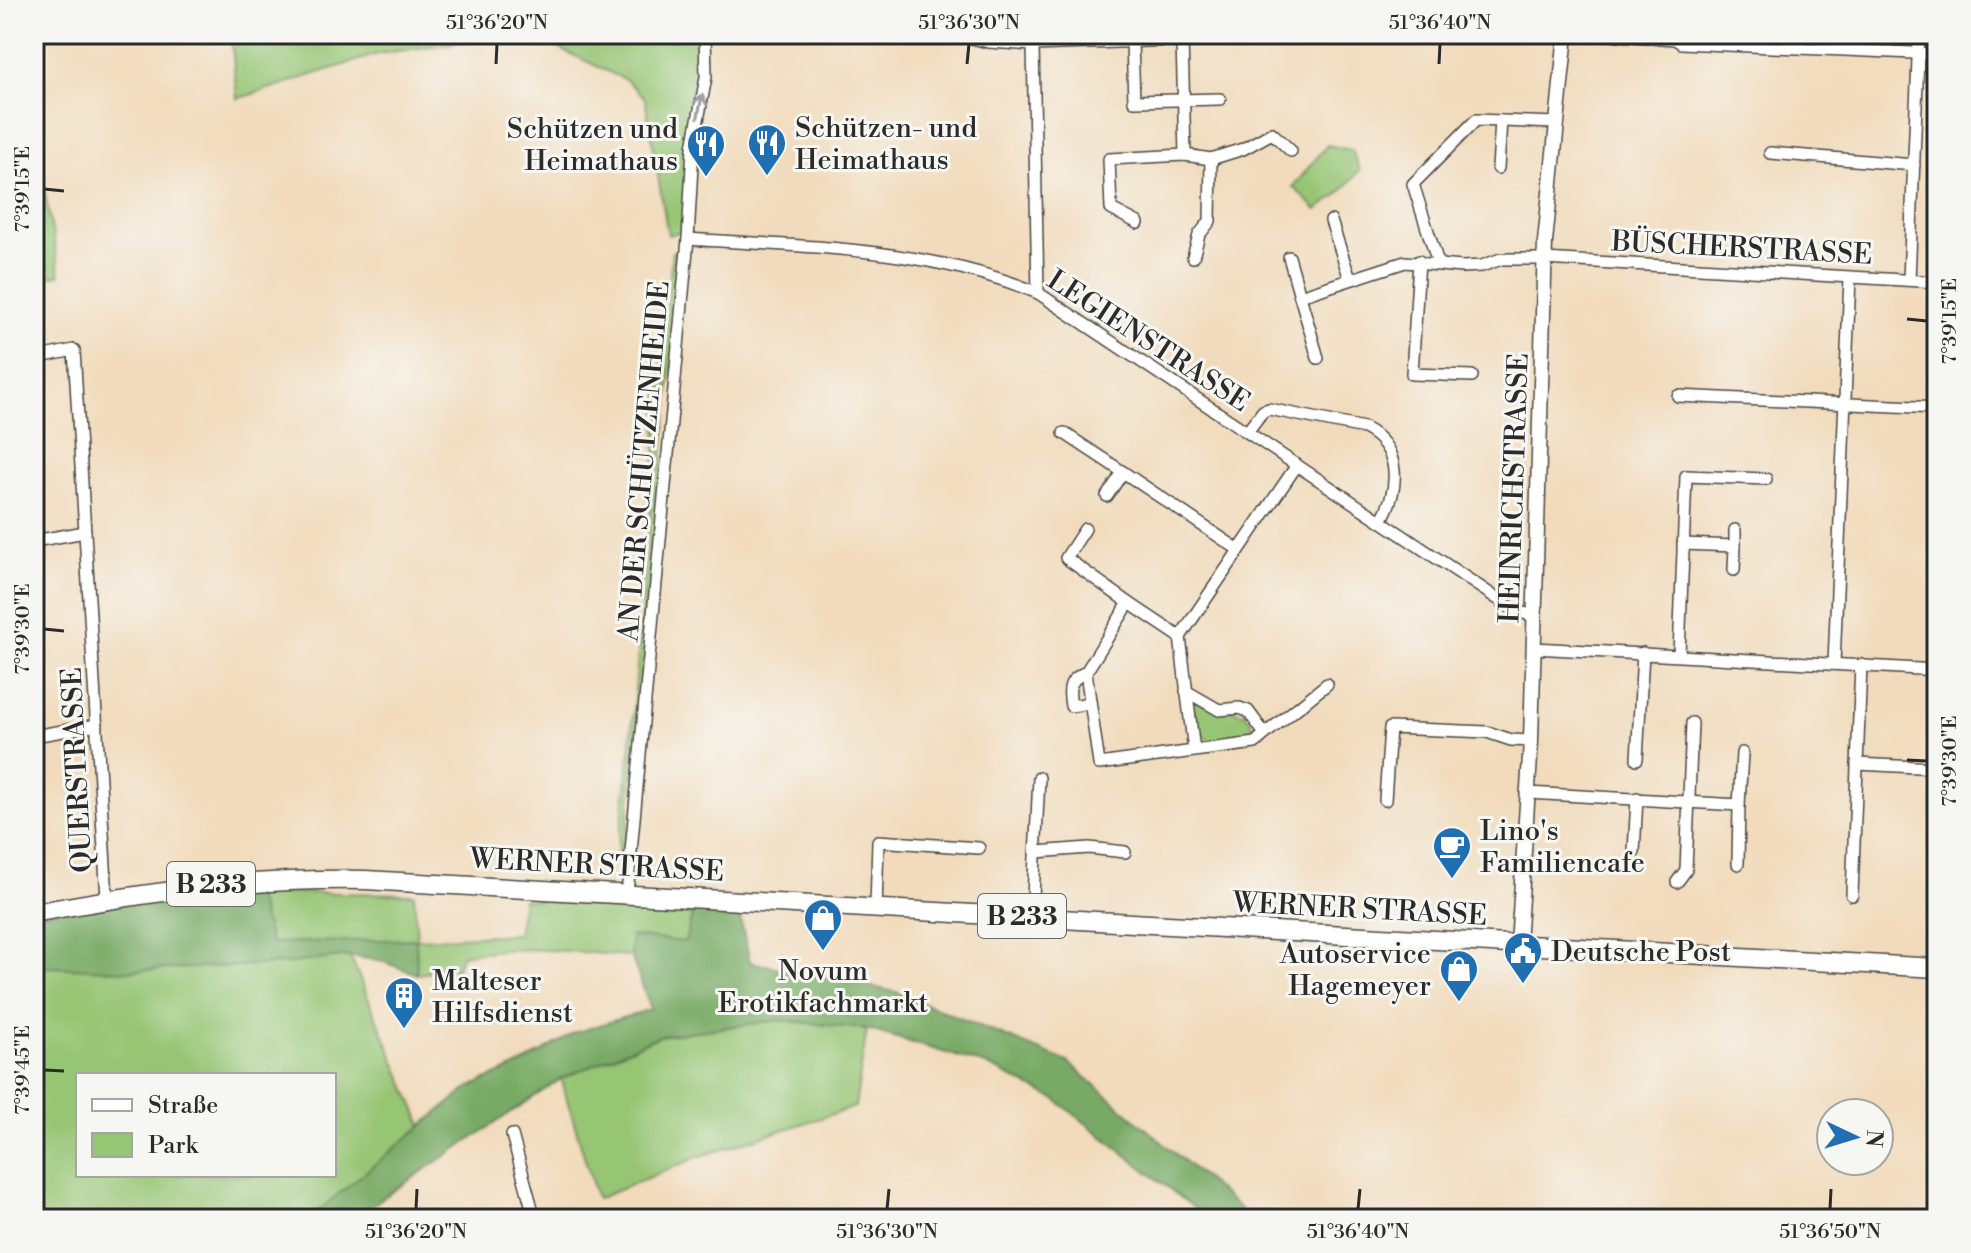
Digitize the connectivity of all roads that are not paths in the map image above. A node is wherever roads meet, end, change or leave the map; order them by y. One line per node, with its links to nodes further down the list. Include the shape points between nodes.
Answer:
1 (705, 34): 25 (street, AN DER SCHÜTZENHEIDE, one-way to 1, via 693,147 706,77)
2 (956, 34): 10 (street)
3 (1343, 34): 8 (street)
4 (1566, 34): 5 (street); 16 (street, HEINRICHSTRASSE)
5 (1598, 34)
6 (1604, 34): 11 (street, via 1681,43)
7 (1919, 34): 11 (street)
8 (1182, 40): 9 (street); 13 (street)
9 (1132, 42): 10 (street); 13 (street, via 1134,101)
10 (1033, 45): 35 (street)
11 (1918, 53): 12 (street); 21 (street)
12 (1937, 54)
13 (1183, 99): 14 (street); 19 (street)
14 (1220, 99)
15 (1501, 121): 16 (street); 22 (street); 30 (street, via 1476,120 1413,184)
16 (1557, 123): 28 (street, HEINRICHSTRASSE)
17 (1291, 151): 20 (street, via 1272,133)
18 (1770, 153): 21 (street)
19 (1185, 155): 20 (street); 24 (street, via 1109,159 1111,209)
20 (1211, 159): 26 (street, via 1210,221)
21 (1914, 165): 33 (street)
22 (1498, 168)
23 (1331, 221): 32 (street)
24 (1138, 223)
25 (688, 239): 35 (street, LEGIENSTRASSE, via 863,251 951,264); 93 (street, AN DER SCHÜTZENHEIDE)
26 (1193, 257)
27 (1289, 257): 36 (street)
28 (1544, 259): 30 (street, BÜSCHERSTRASSE, via 1501,259 1462,267); 31 (street, BÜSCHERSTRASSE); 59 (street, HEINRICHSTRASSE)
29 (1419, 261): 30 (street, BÜSCHERSTRASSE); 32 (street, BÜSCHERSTRASSE); 39 (street, via 1412,374)
30 (1438, 263)
31 (1850, 278): 33 (street, BÜSCHERSTRASSE); 41 (street)
32 (1350, 279): 36 (street, BÜSCHERSTRASSE)
33 (1909, 280): 34 (street, BÜSCHERSTRASSE)
34 (1937, 282)
35 (1038, 293): 43 (street, LEGIENSTRASSE)
36 (1300, 296): 38 (street)
37 (34, 358): 52 (street, QUERSTRASSE, via 74,350)
38 (1318, 358)
39 (1472, 376)
40 (1678, 396): 41 (street)
41 (1845, 402): 42 (street); 64 (street)
42 (1937, 408)
43 (1247, 432): 45 (street, LEGIENSTRASSE); 49 (street, via 1269,409 1375,434 1387,446 1395,469 1392,498)
44 (1064, 433): 46 (street)
45 (1297, 465): 49 (street, LEGIENSTRASSE); 56 (street)
46 (1123, 472): 48 (street); 56 (street)
47 (1766, 479): 54 (street, via 1686,476)
48 (1107, 496)
49 (1381, 521): 59 (street, LEGIENSTRASSE, via 1520,614)
50 (1085, 529): 58 (street, via 1066,558)
51 (1735, 530): 55 (street)
52 (85, 532): 53 (street); 72 (street, QUERSTRASSE)
53 (34, 541)
54 (1683, 544): 55 (street); 63 (street)
55 (1735, 546): 57 (street)
56 (1239, 550): 60 (street)
57 (1734, 570)
58 (1129, 603): 60 (street); 67 (street)
59 (1534, 616): 61 (street, HEINRICHSTRASSE)
60 (1180, 637): 69 (street)
61 (1534, 648): 62 (street); 75 (street, HEINRICHSTRASSE)
62 (1643, 653): 63 (street); 78 (street)
63 (1679, 654): 64 (street)
64 (1834, 664): 65 (street)
65 (1861, 665): 66 (street); 79 (street)
66 (1937, 670)
67 (1086, 672): 70 (street); 70 (street, via 1074,677 1069,696 1071,706)
68 (1327, 684): 73 (street)
69 (1186, 691): 73 (street, via 1219,710 1248,711); 76 (street)
70 (1090, 703): 76 (street, via 1099,764)
71 (1692, 723): 85 (street)
72 (97, 725): 74 (street); 95 (street, QUERSTRASSE)
73 (1265, 734): 76 (street, via 1255,743)
74 (34, 736)
75 (1531, 741): 82 (street, HEINRICHSTRASSE); 84 (street, via 1487,732 1390,728)
76 (1194, 751)
77 (1742, 753): 86 (street)
78 (1637, 759)
79 (1857, 764): 80 (street); 94 (street)
80 (1937, 768)
81 (1039, 778): 88 (street)
82 (1528, 793): 83 (street); 99 (street, HEINRICHSTRASSE)
83 (1637, 798): 85 (street); 90 (street)
84 (1385, 800)
85 (1689, 801): 86 (street); 92 (street, via 1686,870)
86 (1739, 805): 91 (street)
87 (979, 848): 96 (street, via 878,841)
88 (1036, 852): 89 (street); 98 (street)
89 (1125, 852)
90 (1634, 852)
91 (1738, 864)
92 (1677, 882)
93 (627, 894): 95 (main road, WERNER STRASSE / B 233, via 316,879 205,884); 96 (main road, WERNER STRASSE / B 233)
94 (1852, 895)
95 (107, 899): 97 (main road, B 233)
96 (876, 908): 98 (main road, WERNER STRASSE / B 233)
97 (34, 913)
98 (1032, 917): 99 (main road, WERNER STRASSE / B 233)
99 (1518, 945): 100 (main road, WERNER STRASSE / B 233)
100 (1937, 968)
101 (512, 1135): 102 (street)
102 (535, 1219)

